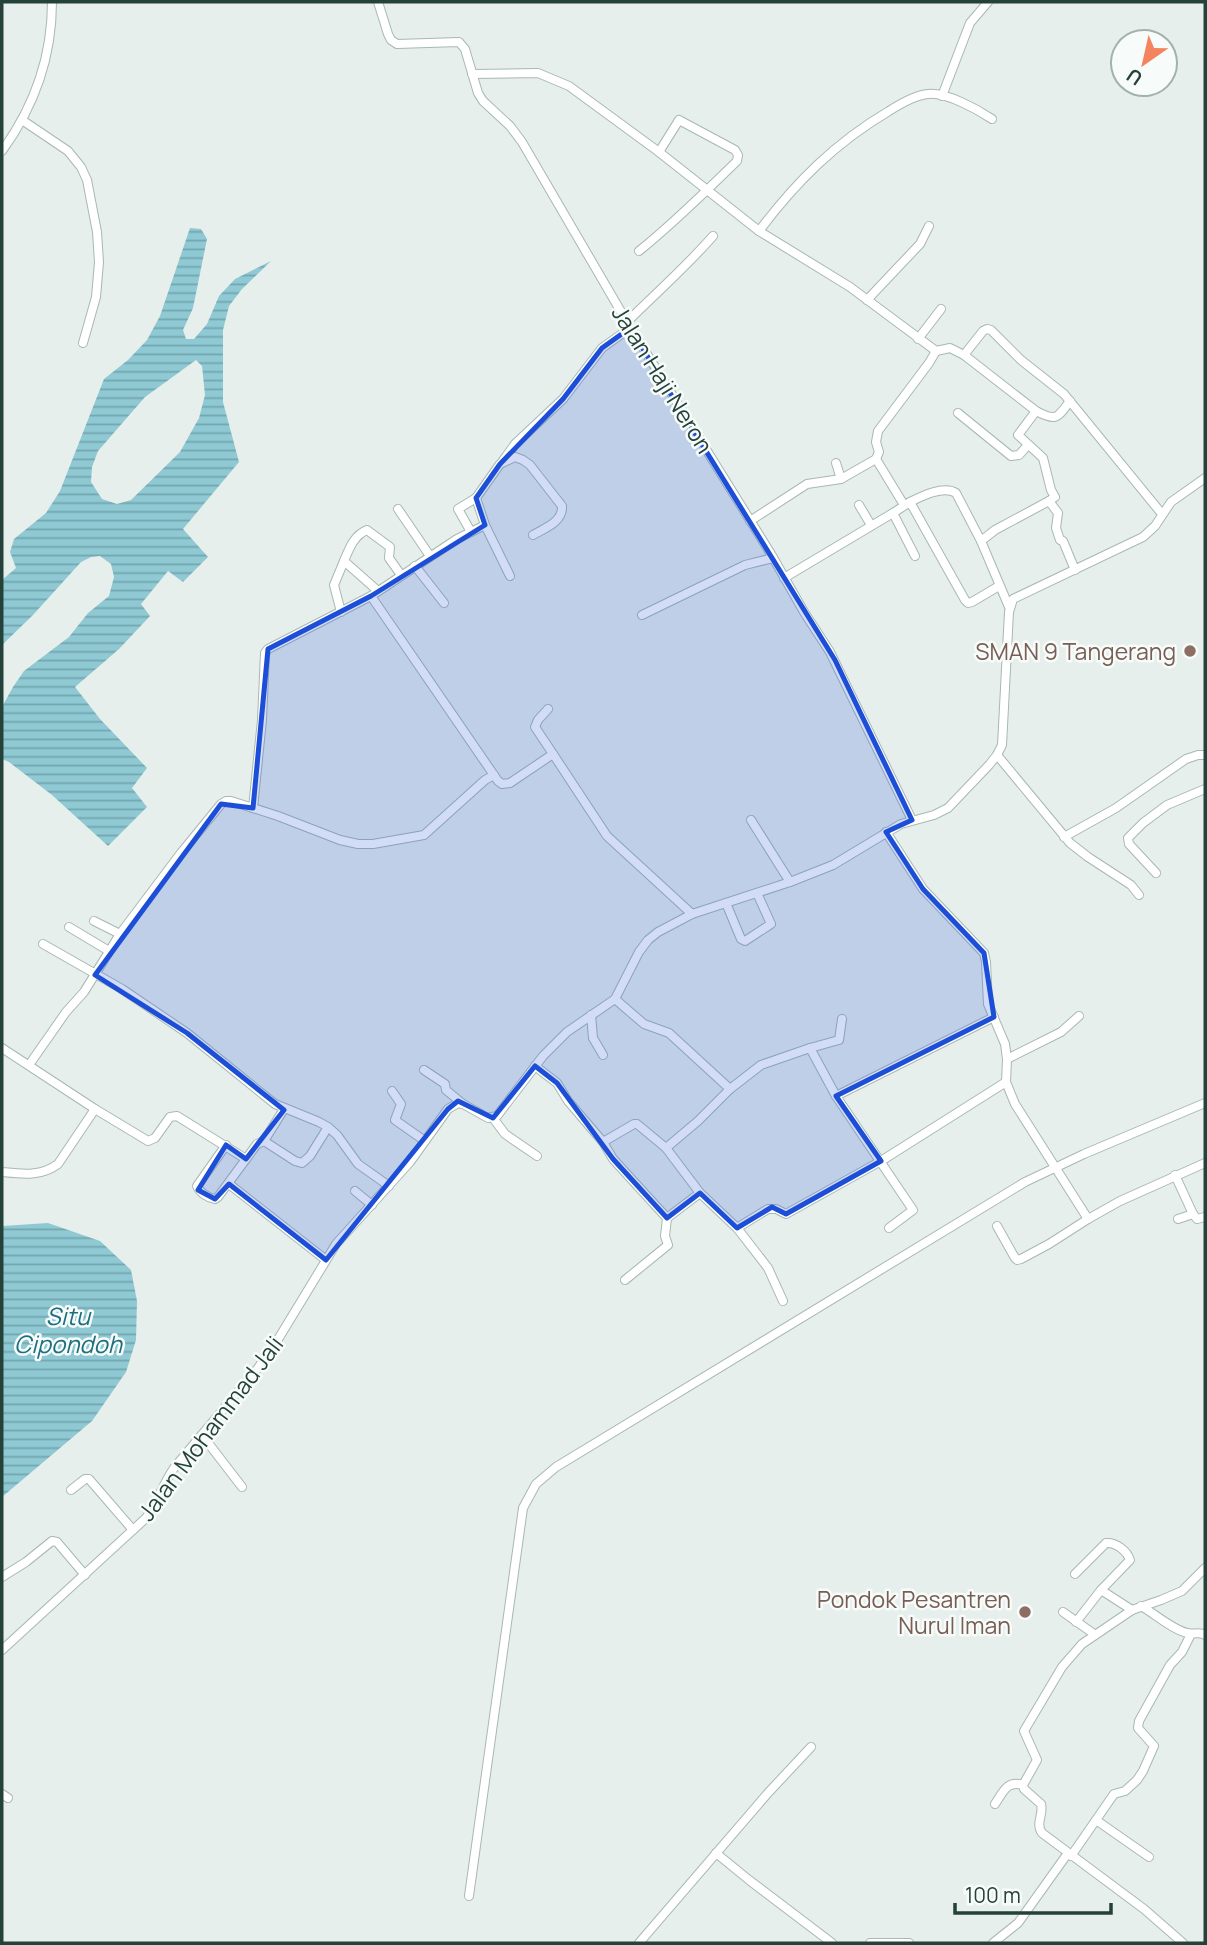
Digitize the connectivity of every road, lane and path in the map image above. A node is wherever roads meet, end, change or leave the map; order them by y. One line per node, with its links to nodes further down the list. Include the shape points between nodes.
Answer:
1 (52, 2): 6 (street, via 44,63)
2 (378, 2): 4 (street, Jalan Haji Neron, via 393,43 459,42)
3 (988, 2): 5 (street, via 970,23)
4 (471, 74): 9 (street, via 538,73 556,80); 17 (street, Jalan Haji Neron, via 482,101 522,142)
5 (942, 96): 7 (street); 12 (street, via 925,94 900,104 844,141 808,171)
6 (22, 120): 8 (street); 19 (street, via 68,151 87,180 99,262 96,297)
7 (992, 120)
8 (2, 151)
9 (659, 152): 10 (street); 10 (street, via 679,120 735,150 737,160)
10 (707, 190): 12 (street); 14 (street)
11 (929, 226): 15 (street, via 920,244)
12 (759, 231): 15 (street)
13 (713, 236): 17 (street)
14 (639, 251)
15 (867, 300): 18 (street)
16 (941, 309): 18 (street)
17 (629, 325): 28 (street, via 601,348 563,399); 38 (street, Jalan Haji Neron)
18 (918, 339): 20 (street)
19 (83, 343)
20 (936, 351): 21 (street, via 950,348); 26 (street, via 878,431)
21 (964, 355): 22 (street, via 983,331 991,330); 23 (street)
22 (1070, 401): 23 (street, via 1054,418); 37 (street)
23 (1036, 411): 25 (street, via 1018,435)
24 (958, 413): 25 (street, via 1011,456 1019,455)
25 (1028, 445): 32 (street, via 1045,460 1055,497)
26 (876, 459): 30 (street); 33 (street)
27 (836, 463): 30 (street)
28 (500, 464): 31 (street); 42 (street, via 515,457 523,460 562,506 560,517)
29 (1205, 478): 37 (street)
30 (841, 479): 38 (street, via 807,484)
31 (476, 498): 39 (street); 41 (street, via 458,509)
32 (1049, 501): 43 (street); 49 (street, via 1058,513 1056,528)
33 (907, 503): 36 (street); 43 (street, via 953,491); 53 (street, via 968,603)
34 (859, 505): 40 (street)
35 (398, 509): 44 (street)
36 (892, 513): 40 (street); 45 (street)
37 (1162, 514): 49 (street, via 1143,537)
38 (750, 521): 46 (street, Jalan Haji Neron)
39 (485, 525): 41 (street); 51 (street)
40 (871, 525): 52 (street)
41 (471, 532): 44 (street)
42 (533, 535)
43 (981, 541): 53 (street)
44 (430, 556): 48 (street)
45 (915, 556)
46 (773, 558): 52 (street, Jalan Haji Neron); 58 (street, via 745,565)
47 (344, 561): 50 (street, via 356,537 367,530 387,543 389,558); 54 (street); 57 (street, via 334,585)
48 (415, 566): 50 (street); 55 (street)
49 (1075, 570): 56 (street, via 1018,596)
50 (401, 575): 54 (street)
51 (510, 576)
52 (784, 578): 67 (street, Jalan Haji Neron, via 835,660)
53 (999, 586): 56 (street)
54 (374, 593): 57 (street); 63 (street)
55 (444, 603)
56 (1009, 607): 61 (street, via 1004,734)
57 (341, 612): 65 (street, via 265,653)
58 (642, 615)
59 (548, 709): 60 (street, via 535,727)
60 (553, 754): 63 (street, via 510,783 502,784); 75 (street, via 607,836)
61 (997, 755): 67 (street, via 948,808); 69 (street)
62 (1205, 755): 69 (street, via 1186,759 1116,808)
63 (494, 775): 65 (street, via 424,835 373,844 340,840)
64 (1205, 789): 70 (street, via 1167,805 1128,838)
65 (253, 808): 78 (street, via 231,801 221,804)
66 (751, 820): 71 (street)
67 (912, 820): 68 (street)
68 (886, 832): 71 (street, via 834,865); 85 (street, via 923,889 984,953 988,1004)
69 (1064, 837): 73 (street)
70 (1156, 873)
71 (790, 882): 72 (street)
72 (757, 893): 74 (street); 74 (street, via 771,924 745,941)
73 (1139, 895)
74 (726, 903): 75 (street)
75 (692, 914): 82 (street, via 648,940)
76 (94, 921): 78 (street)
77 (69, 927): 80 (street)
78 (120, 934): 80 (street)
79 (43, 944): 81 (street)
80 (109, 951): 81 (street)
81 (95, 975): 91 (street); 100 (street, via 187,1033)
82 (615, 999): 83 (street); 95 (street, via 644,1024 669,1032)
83 (591, 1015): 89 (street, via 593,1038); 92 (street, via 567,1032)
84 (1079, 1016): 90 (street, via 1061,1032)
85 (994, 1017): 90 (street); 97 (street)
86 (842, 1019): 88 (street, via 839,1040)
87 (2, 1048): 91 (street)
88 (810, 1048): 95 (street, via 761,1065); 97 (street)
89 (603, 1055)
90 (1007, 1059): 94 (street)
91 (29, 1065): 101 (street)
92 (535, 1066): 102 (street); 106 (street, via 557,1083)
93 (424, 1070): 99 (street)
94 (1006, 1082): 111 (street); 113 (street)
95 (730, 1089): 108 (street)
96 (392, 1091): 105 (street, via 401,1104 395,1120)
97 (836, 1096): 111 (street)
98 (1205, 1103): 113 (street)
99 (463, 1104): 102 (street); 105 (street, Jalan Mohammad Jali, via 448,1109)
100 (284, 1109): 103 (street); 104 (street)
101 (95, 1110): 107 (street, via 148,1141 170,1116 177,1116); 114 (street, via 50,1171)
102 (493, 1118): 109 (street, via 505,1134)
103 (328, 1127): 104 (street, via 302,1163); 117 (street, via 358,1164)
104 (264, 1141): 110 (street)
105 (425, 1141): 117 (street, Jalan Mohammad Jali)
106 (603, 1142): 108 (street, via 637,1124); 123 (street)
107 (226, 1145): 110 (street); 116 (street, via 197,1186 215,1199)
108 (666, 1148): 119 (street)
109 (537, 1156)
110 (246, 1159): 116 (street)
111 (881, 1161): 127 (street, via 786,1213 768,1209); 128 (street, via 913,1210)
112 (1205, 1163): 115 (street)
113 (1056, 1168): 124 (street); 156 (street, via 1025,1182 555,1467 536,1484 523,1508)
114 (2, 1172)
115 (1175, 1175): 121 (street); 124 (street)
116 (229, 1184): 129 (street)
117 (389, 1186): 120 (street, Jalan Mohammad Jali)
118 (355, 1191): 120 (street)
119 (700, 1193): 123 (street); 127 (street)
120 (372, 1205): 129 (street, Jalan Mohammad Jali)
121 (1193, 1214): 122 (street, via 1197,1219); 125 (street)
122 (1205, 1217)
123 (667, 1218): 130 (street, via 667,1245)
124 (1088, 1219): 126 (street, via 1017,1260)
125 (1178, 1219)
126 (997, 1226)
127 (737, 1228): 131 (street, via 768,1268)
128 (890, 1228)
129 (326, 1260): 132 (street, Jalan Mohammad Jali, via 258,1368)
130 (625, 1280)
131 (783, 1301)
132 (202, 1435): 133 (street); 135 (street, Jalan Mohammad Jali, via 170,1474 152,1510)
133 (242, 1486)
134 (71, 1490): 135 (street, via 89,1479)
135 (133, 1530): 138 (street, Jalan Mohammad Jali)
136 (1205, 1568): 141 (street, via 1182,1591)
137 (1075, 1574): 140 (street, via 1106,1543 1115,1544 1129,1560)
138 (85, 1575): 139 (street, via 52,1541); 148 (street, Jalan Mohammad Jali)
139 (2, 1577)
140 (1101, 1590): 142 (street); 144 (street)
141 (1141, 1606): 142 (street); 146 (street)
142 (1132, 1610): 145 (street)
143 (1063, 1612): 144 (street)
144 (1076, 1622): 145 (street)
145 (1094, 1634): 150 (street, via 1062,1667 1026,1727 1037,1760)
146 (1191, 1634): 147 (street); 152 (street, via 1139,1721 1138,1728 1154,1746 1143,1771 1125,1791 1114,1794)
147 (1205, 1635)
148 (2, 1650)
149 (811, 1747): 153 (street)
150 (1023, 1785): 151 (street, via 1009,1785); 154 (street, via 1041,1804 1039,1829)
151 (995, 1804)
152 (1096, 1820): 154 (street); 155 (street)
153 (716, 1853): 157 (street); 158 (street)
154 (1069, 1854): 161 (street, via 1018,1923); 162 (street)
155 (1149, 1857)
156 (469, 1896)
157 (639, 1943)
158 (832, 1943)
159 (870, 1943): 160 (street)
160 (909, 1943)
161 (993, 1943)
162 (1183, 1943)

